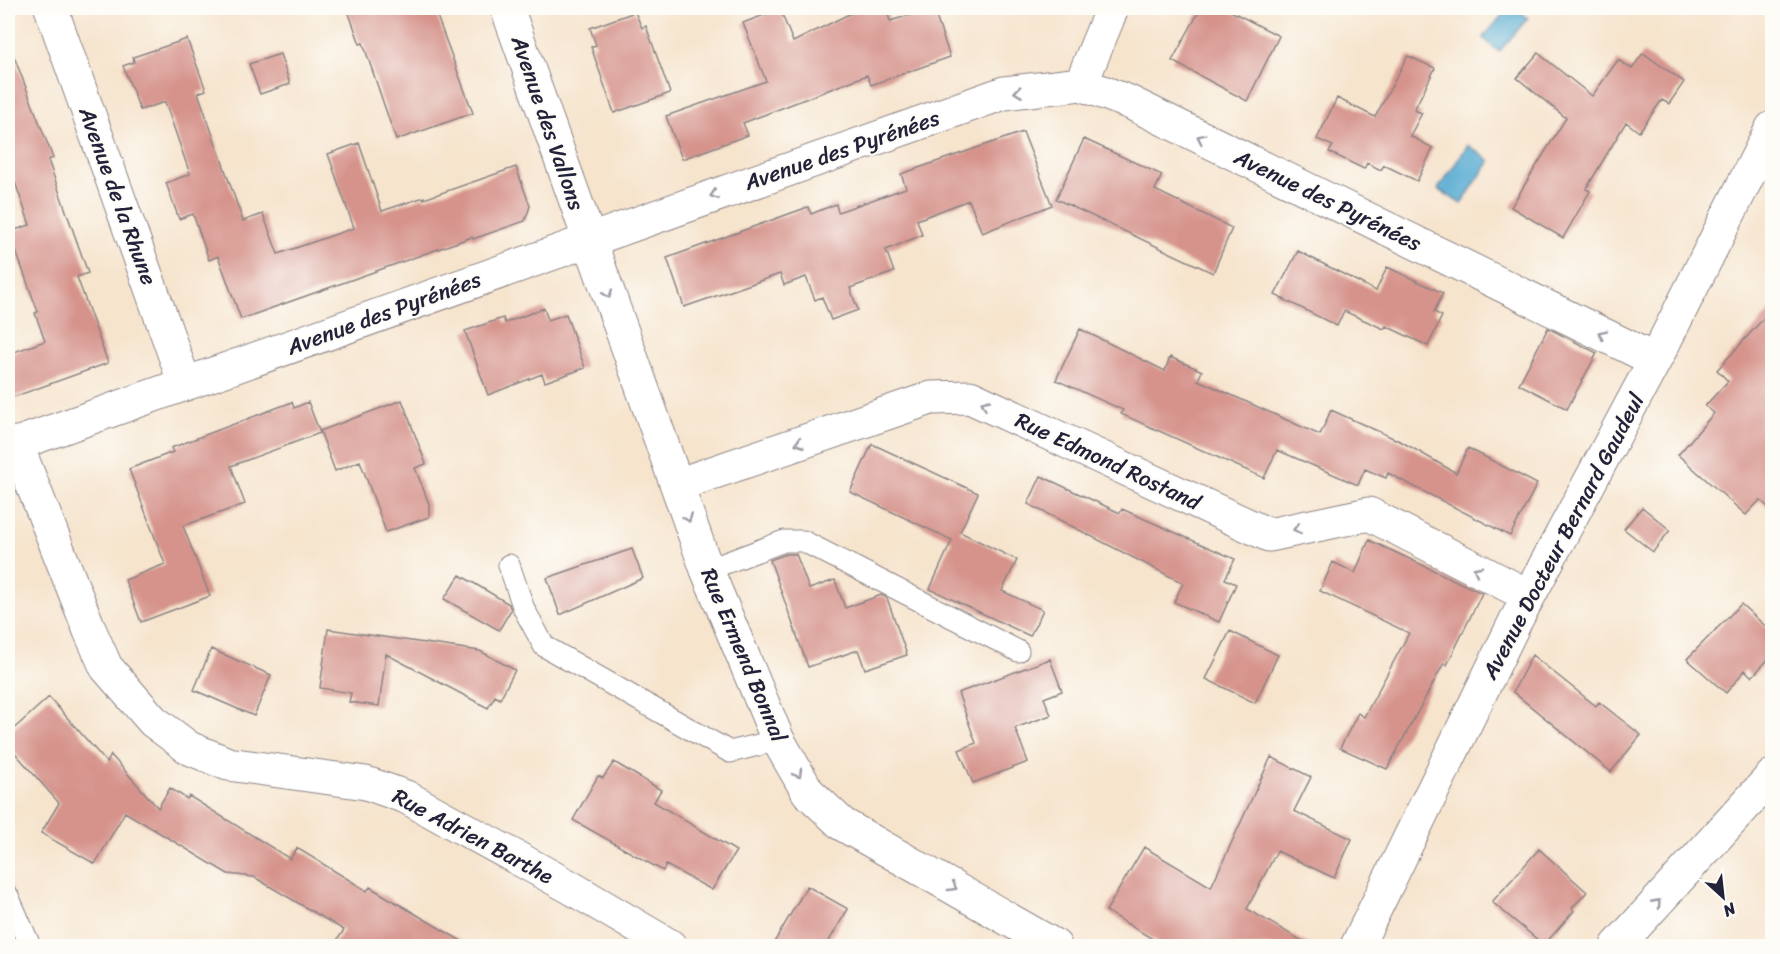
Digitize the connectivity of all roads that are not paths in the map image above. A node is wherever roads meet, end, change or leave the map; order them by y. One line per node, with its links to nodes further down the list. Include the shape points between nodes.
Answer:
1 (51, 8): 8 (street, Avenue de la Rhune)
2 (507, 8): 6 (street, Avenue des Vallons)
3 (1112, 8): 4 (street)
4 (1081, 84): 6 (street, Avenue des Pyrénées, one-way to 6, via 1004,93); 7 (street, Avenue des Pyrénées, one-way to 4, via 1129,102)
5 (1773, 128): 7 (street, Avenue Docteur Bernard Gaudeul)
6 (589, 239): 8 (street, Avenue des Pyrénées); 10 (street, Rue Ermend Bonnal, one-way to 10)
7 (1655, 360): 13 (street, Avenue Docteur Bernard Gaudeul)
8 (185, 384): 9 (street, Avenue des Pyrénées)
9 (12, 445): 19 (street, Rue Adrien Barthe, via 106,667 153,721 189,748 228,764 366,783 406,797)
10 (677, 485): 12 (street, Rue Ermend Bonnal, one-way to 12); 13 (street, Rue Edmond Rostand, one-way to 10, via 1369,514 1269,535 970,397 931,398)
11 (509, 564): 15 (lane, via 524,609 544,646 730,752)
12 (707, 570): 14 (lane, via 784,541 803,541); 15 (street, Rue Ermend Bonnal)
13 (1530, 596): 21 (street, Avenue Docteur Bernard Gaudeul)
14 (1018, 651)
15 (778, 740): 20 (street, Rue Ermend Bonnal, one-way to 20, via 808,792 842,824)
16 (1773, 776): 22 (street, one-way to 16)
17 (8, 896): 18 (lane)
18 (30, 946)
19 (670, 946)
20 (1055, 946)
21 (1357, 946)
22 (1617, 946)

